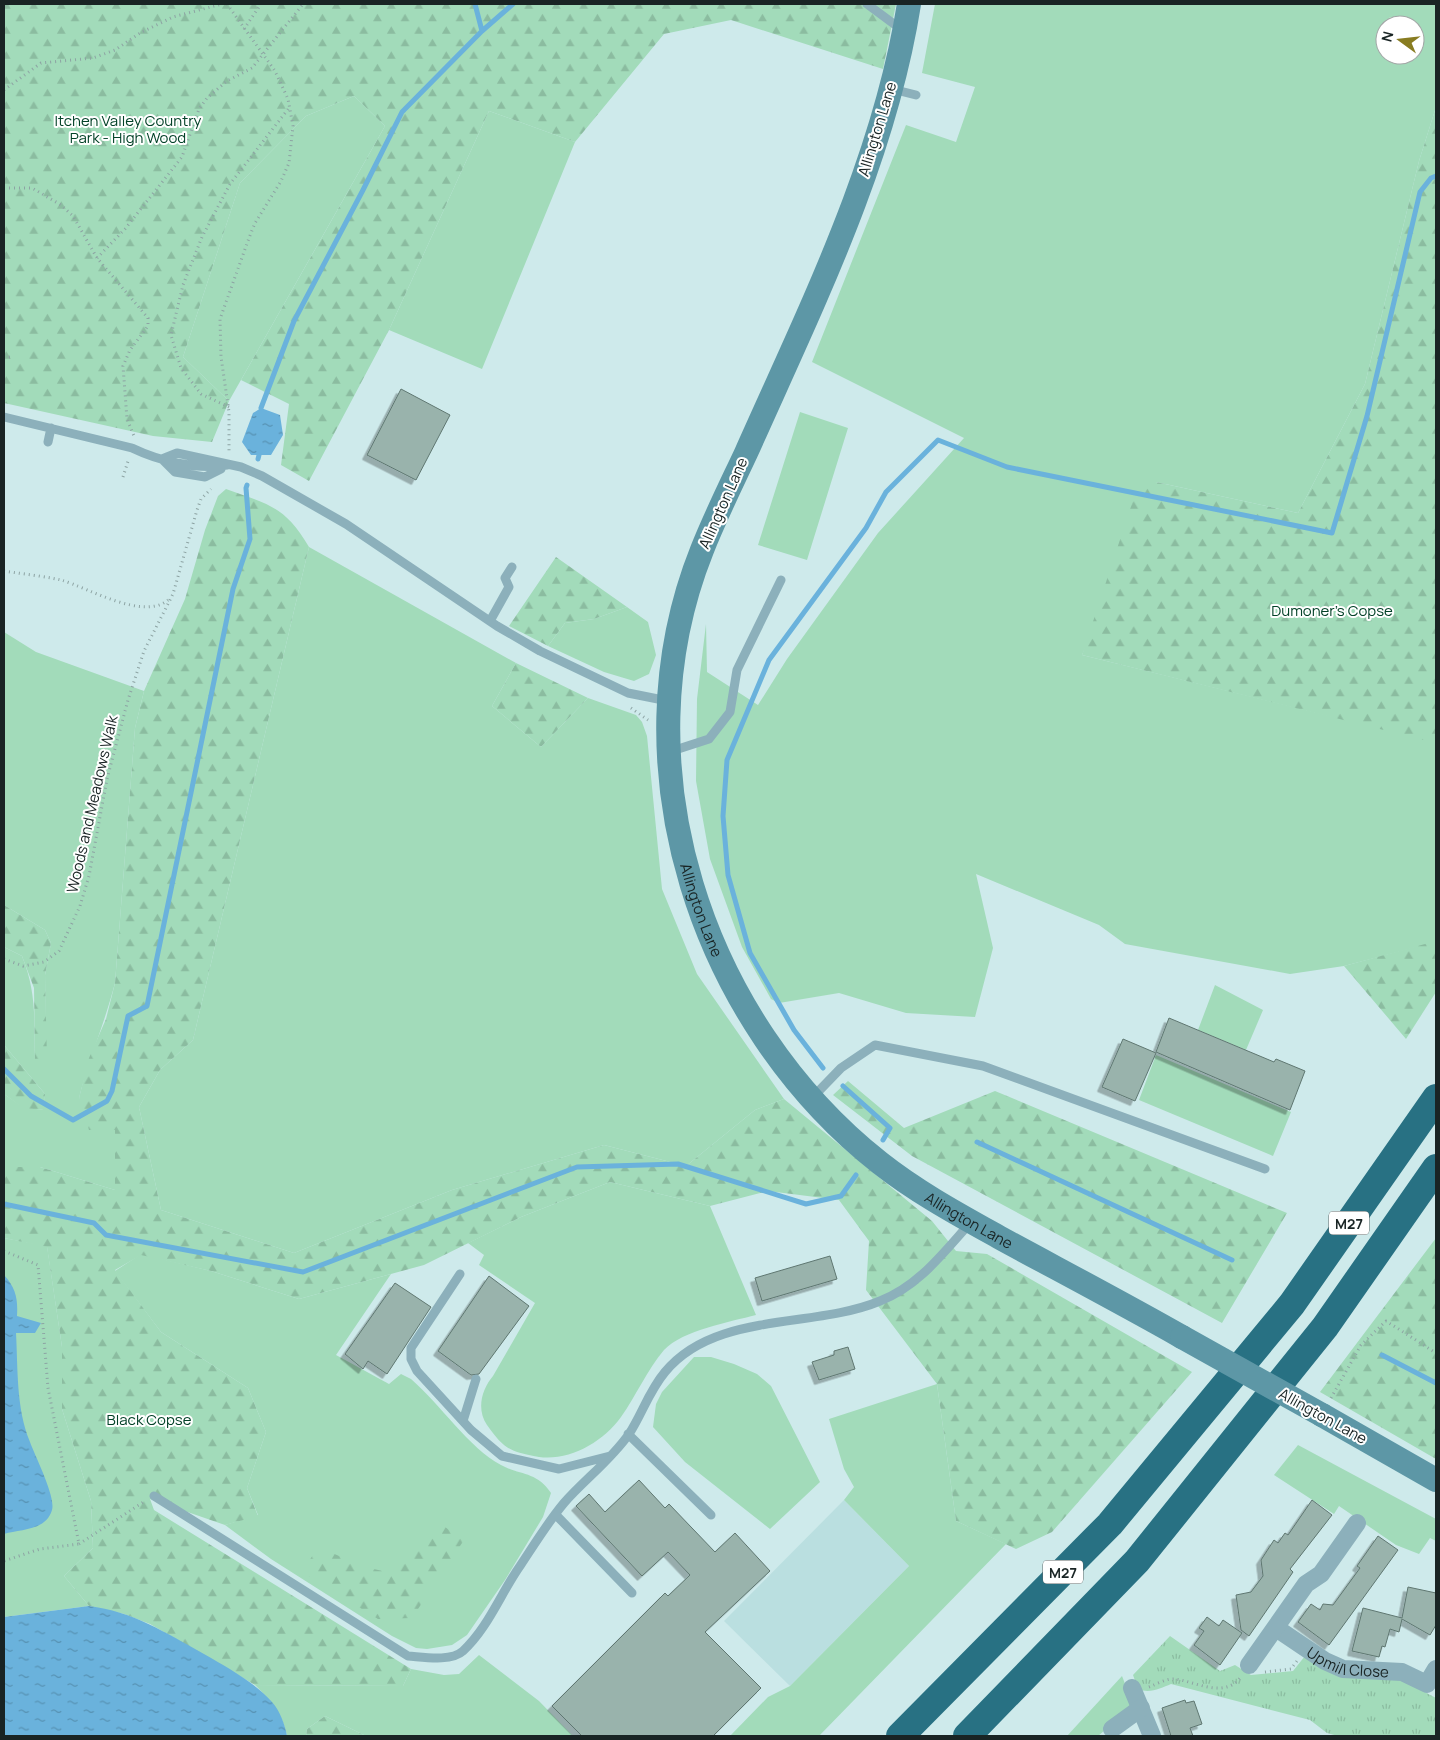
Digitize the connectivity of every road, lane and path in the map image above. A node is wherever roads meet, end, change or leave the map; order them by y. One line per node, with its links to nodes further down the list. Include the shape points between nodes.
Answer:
1 (222, 4): 11 (path, via 173,17 115,50 93,58 41,62)
2 (227, 4): 7 (path, Woods and Meadows Walk)
3 (260, 4): 7 (path)
4 (304, 4): 9 (path)
5 (867, 4): 8 (lane)
6 (909, 4): 8 (street, Allington Lane)
7 (244, 29): 9 (path, Woods and Meadows Walk)
8 (905, 31): 10 (street, Allington Lane)
9 (263, 56): 13 (path, Woods and Meadows Walk, via 275,71); 15 (path, via 252,68 227,81 207,98 182,157 125,229)
10 (890, 88): 12 (lane); 31 (street, Allington Lane, via 877,137 838,243 701,553 678,632)
11 (4, 90)
12 (916, 95)
13 (290, 108): 18 (path, Woods and Meadows Walk, via 289,163 255,223 220,319 221,357); 18 (path, via 230,184 202,237 183,285 171,335 181,368 201,394)
14 (4, 188): 15 (path, via 32,188 61,205 73,216)
15 (97, 258): 22 (path, via 148,318 148,326 130,350 123,366 127,419 135,436)
16 (10, 357): 17 (path)
17 (4, 358)
18 (229, 407): 24 (path, Woods and Meadows Walk)
19 (4, 417): 20 (lane)
20 (52, 428): 21 (lane); 22 (lane)
21 (48, 442)
22 (132, 448): 23 (lane, via 148,456); 25 (path)
23 (162, 458): 24 (lane, via 177,453); 24 (lane, via 175,472 205,477)
24 (230, 464): 29 (path, Woods and Meadows Walk, via 231,479 213,487 201,499); 30 (lane, via 262,476 316,506)
25 (123, 477)
26 (512, 567): 30 (lane, via 505,578 509,587)
27 (4, 571): 29 (path, via 64,581 109,598 143,606 159,607)
28 (781, 580): 34 (lane, via 737,670 730,712 709,739)
29 (171, 598): 35 (path, Woods and Meadows Walk, via 144,651 128,700 107,779 89,876 68,933 59,951 44,962 23,966)
30 (490, 621): 31 (lane, via 576,670 628,693)
31 (668, 701): 34 (street, Allington Lane)
32 (628, 707): 33 (path)
33 (651, 725)
34 (669, 752): 37 (street, Allington Lane, via 685,860 714,945 755,1025)
35 (4, 960)
36 (1436, 1098): 65 (highway, M27, via 1292,1304 1110,1524)
37 (811, 1100): 39 (lane, via 841,1068 875,1045 983,1066); 40 (street, Allington Lane, via 881,1164)
38 (1436, 1168): 66 (highway, M27, via 1325,1326 1137,1561)
39 (1265, 1169)
40 (971, 1222): 47 (lane, via 932,1266 882,1301 852,1312 726,1333 690,1348 670,1366 652,1390); 49 (street, Allington Lane, bridge)
41 (4, 1251): 54 (path, via 38,1265 48,1388)
42 (460, 1274): 46 (lane, via 409,1354 417,1371)
43 (1436, 1353): 45 (path, via 1386,1322 1361,1345)
44 (476, 1379): 46 (lane)
45 (1339, 1385)
46 (463, 1421): 48 (lane, via 502,1456 559,1469)
47 (628, 1434): 48 (lane); 52 (lane)
48 (610, 1456): 51 (lane)
49 (1436, 1480)
50 (154, 1496): 51 (lane, via 408,1656 438,1659 462,1652 486,1622); 54 (path)
51 (556, 1515): 56 (lane)
52 (710, 1516)
53 (1357, 1523): 57 (street, via 1321,1574 1306,1584)
54 (79, 1544): 55 (path, via 40,1549)
55 (4, 1561)
56 (632, 1593)
57 (1276, 1628): 59 (street); 61 (street, Upmill Close, via 1343,1669 1402,1672)
58 (1301, 1654): 59 (path, via 1291,1669 1253,1673)
59 (1248, 1667): 62 (path, via 1238,1682 1221,1689 1173,1679)
60 (1436, 1669): 61 (street, Upmill Close)
61 (1432, 1687)
62 (1133, 1689): 63 (street)
63 (1141, 1708): 64 (street); 67 (street)
64 (1112, 1729)
65 (900, 1736)
66 (967, 1736)
67 (1152, 1736)

